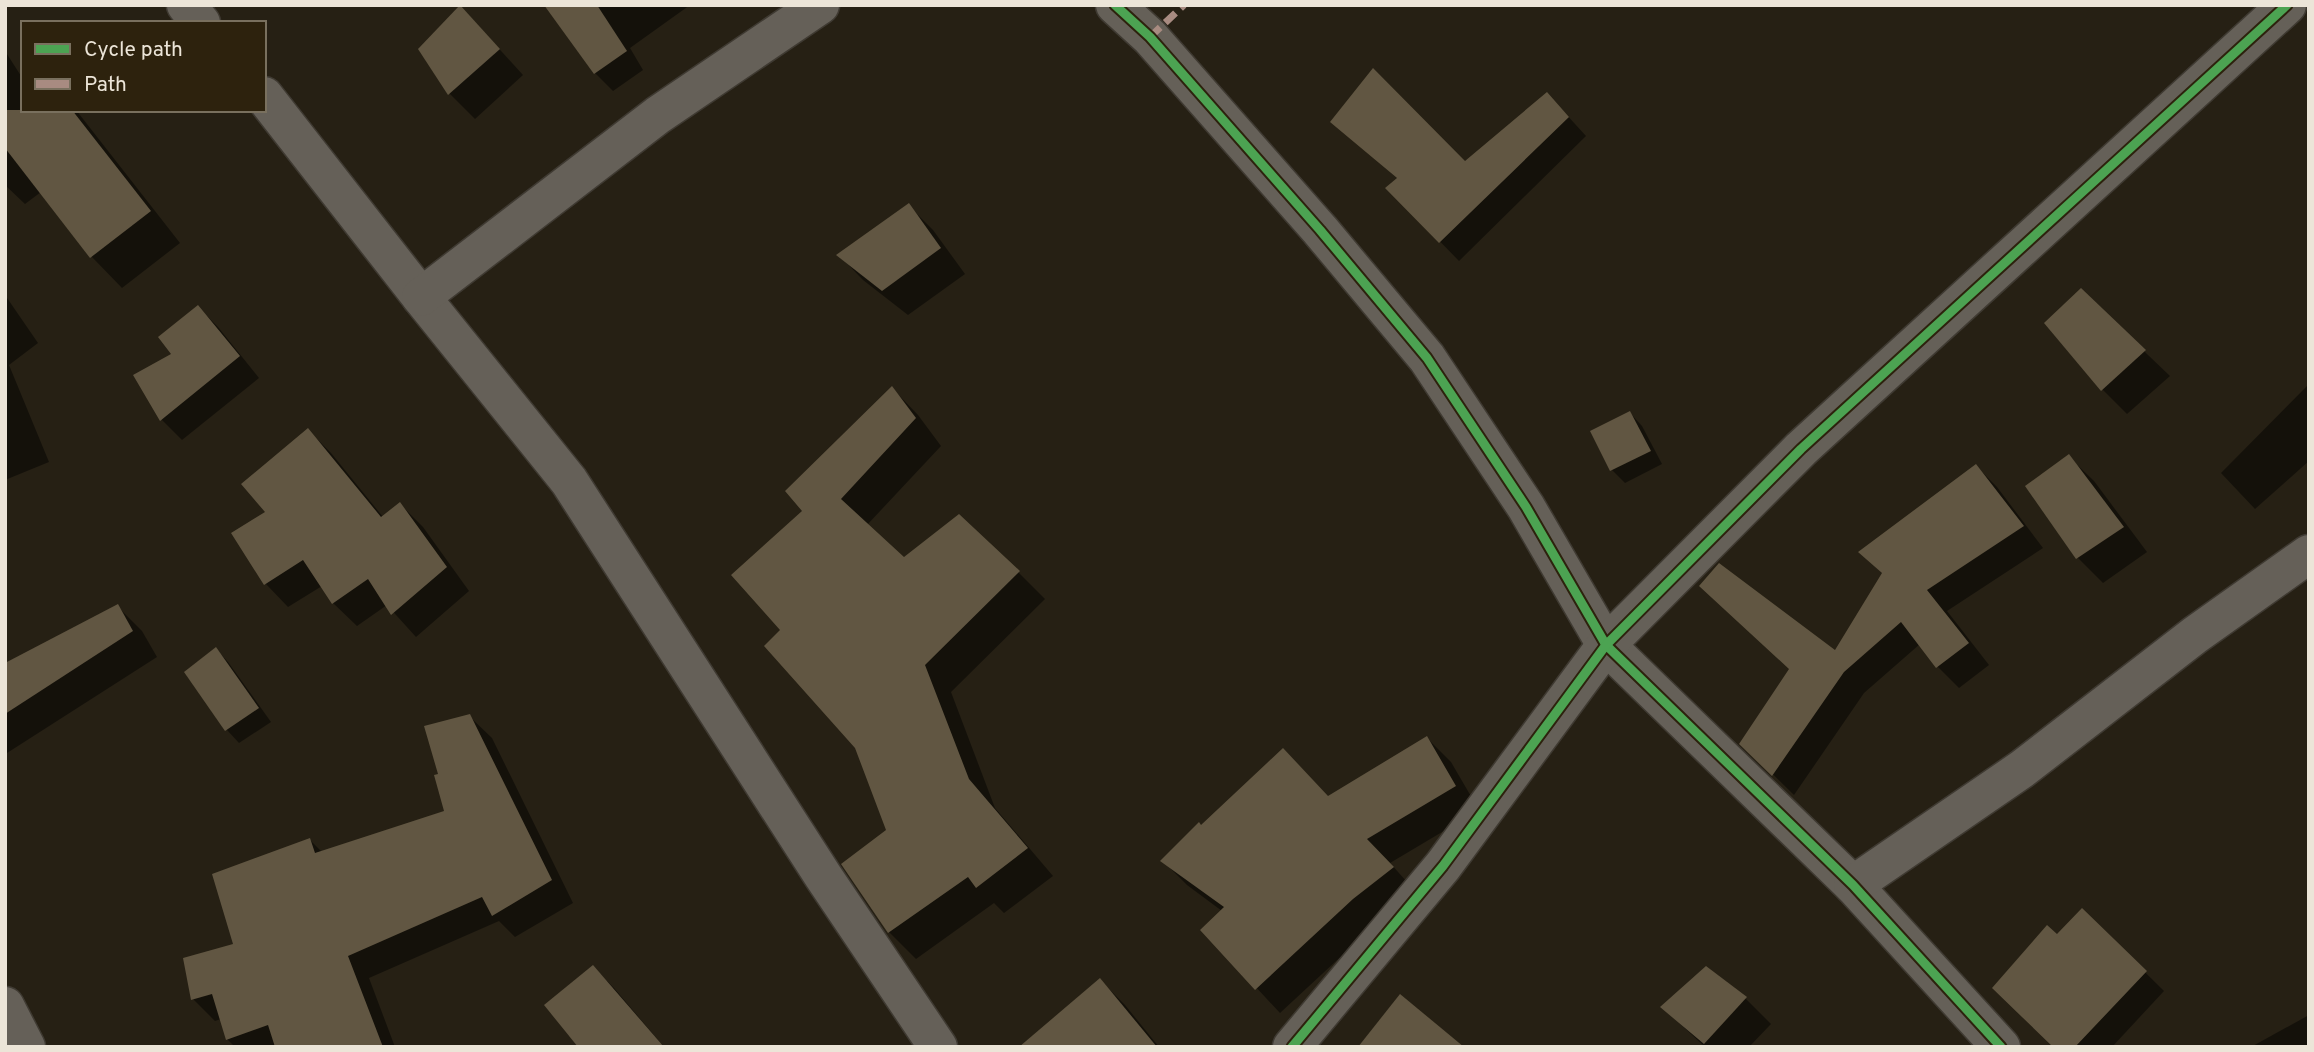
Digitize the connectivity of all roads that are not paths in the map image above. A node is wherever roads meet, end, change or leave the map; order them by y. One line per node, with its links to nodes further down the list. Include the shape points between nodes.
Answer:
1 (186, 5): 5 (street)
2 (820, 5): 7 (street, via 658,115)
3 (1115, 5): 9 (street, via 1150,37 1427,358 1525,507)
4 (2287, 5): 9 (street, via 1801,449)
5 (199, 21)
6 (266, 99): 7 (street)
7 (421, 296): 13 (street, via 569,481)
8 (2309, 554): 10 (street, via 2195,635 2022,769)
9 (1606, 645): 10 (street); 14 (street, via 1443,866)
10 (1853, 885): 15 (street)
11 (5, 1006): 12 (street)
12 (26, 1047)
13 (938, 1047)
14 (1292, 1047)
15 (2001, 1047)

